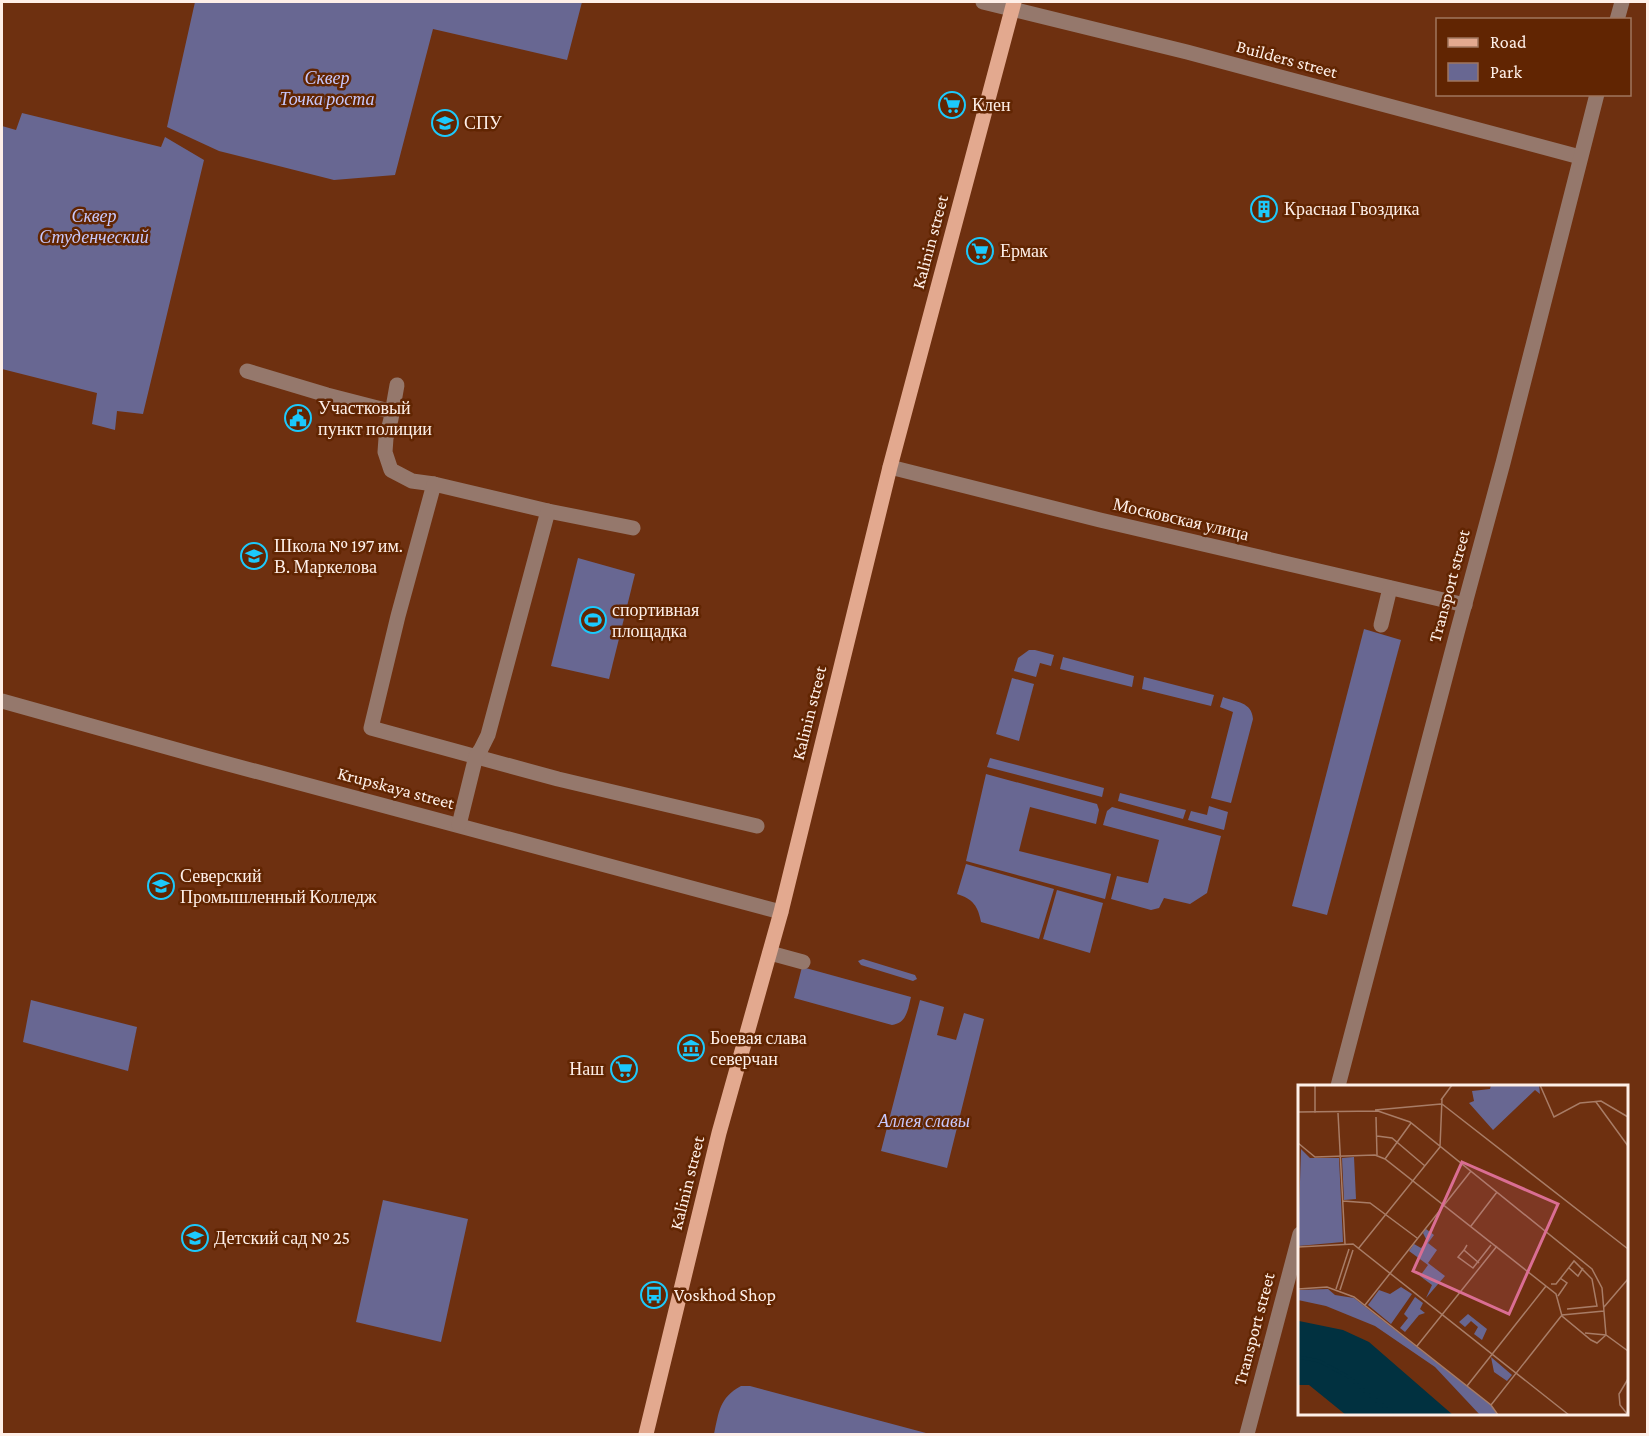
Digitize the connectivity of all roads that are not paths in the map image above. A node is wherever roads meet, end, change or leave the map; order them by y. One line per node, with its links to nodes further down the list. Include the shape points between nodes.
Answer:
1 (983, 2): 3 (street, Builders street)
2 (1622, 2): 4 (street)
3 (1013, 5): 6 (street, Builders street); 10 (main road, Kalinin street)
4 (1618, 18)
5 (1596, 96): 6 (street, Transport street)
6 (1580, 157): 15 (street, Transport street)
7 (247, 371): 9 (street)
8 (397, 386): 9 (street)
9 (393, 412): 11 (street, via 385,452 391,470 412,481)
10 (890, 467): 14 (street, Московская улица); 21 (main road, Kalinin street)
11 (434, 484): 12 (street); 18 (street, via 371,728)
12 (548, 511): 13 (street); 18 (street, via 488,735)
13 (633, 528)
14 (1390, 588): 15 (street, Московская улица); 16 (street)
15 (1465, 605): 24 (street, Transport street)
16 (1381, 625)
17 (2, 701): 19 (street, Krupskaya street)
18 (476, 756): 19 (street); 20 (street)
19 (459, 825): 21 (street, Krupskaya street)
20 (757, 826)
21 (781, 912): 22 (main road, Kalinin street)
22 (770, 952): 23 (street); 26 (main road, Kalinin street, via 719,1133)
23 (804, 962)
24 (1338, 1085)
25 (1298, 1237): 27 (street, Transport street)
26 (646, 1434)
27 (1247, 1434)

